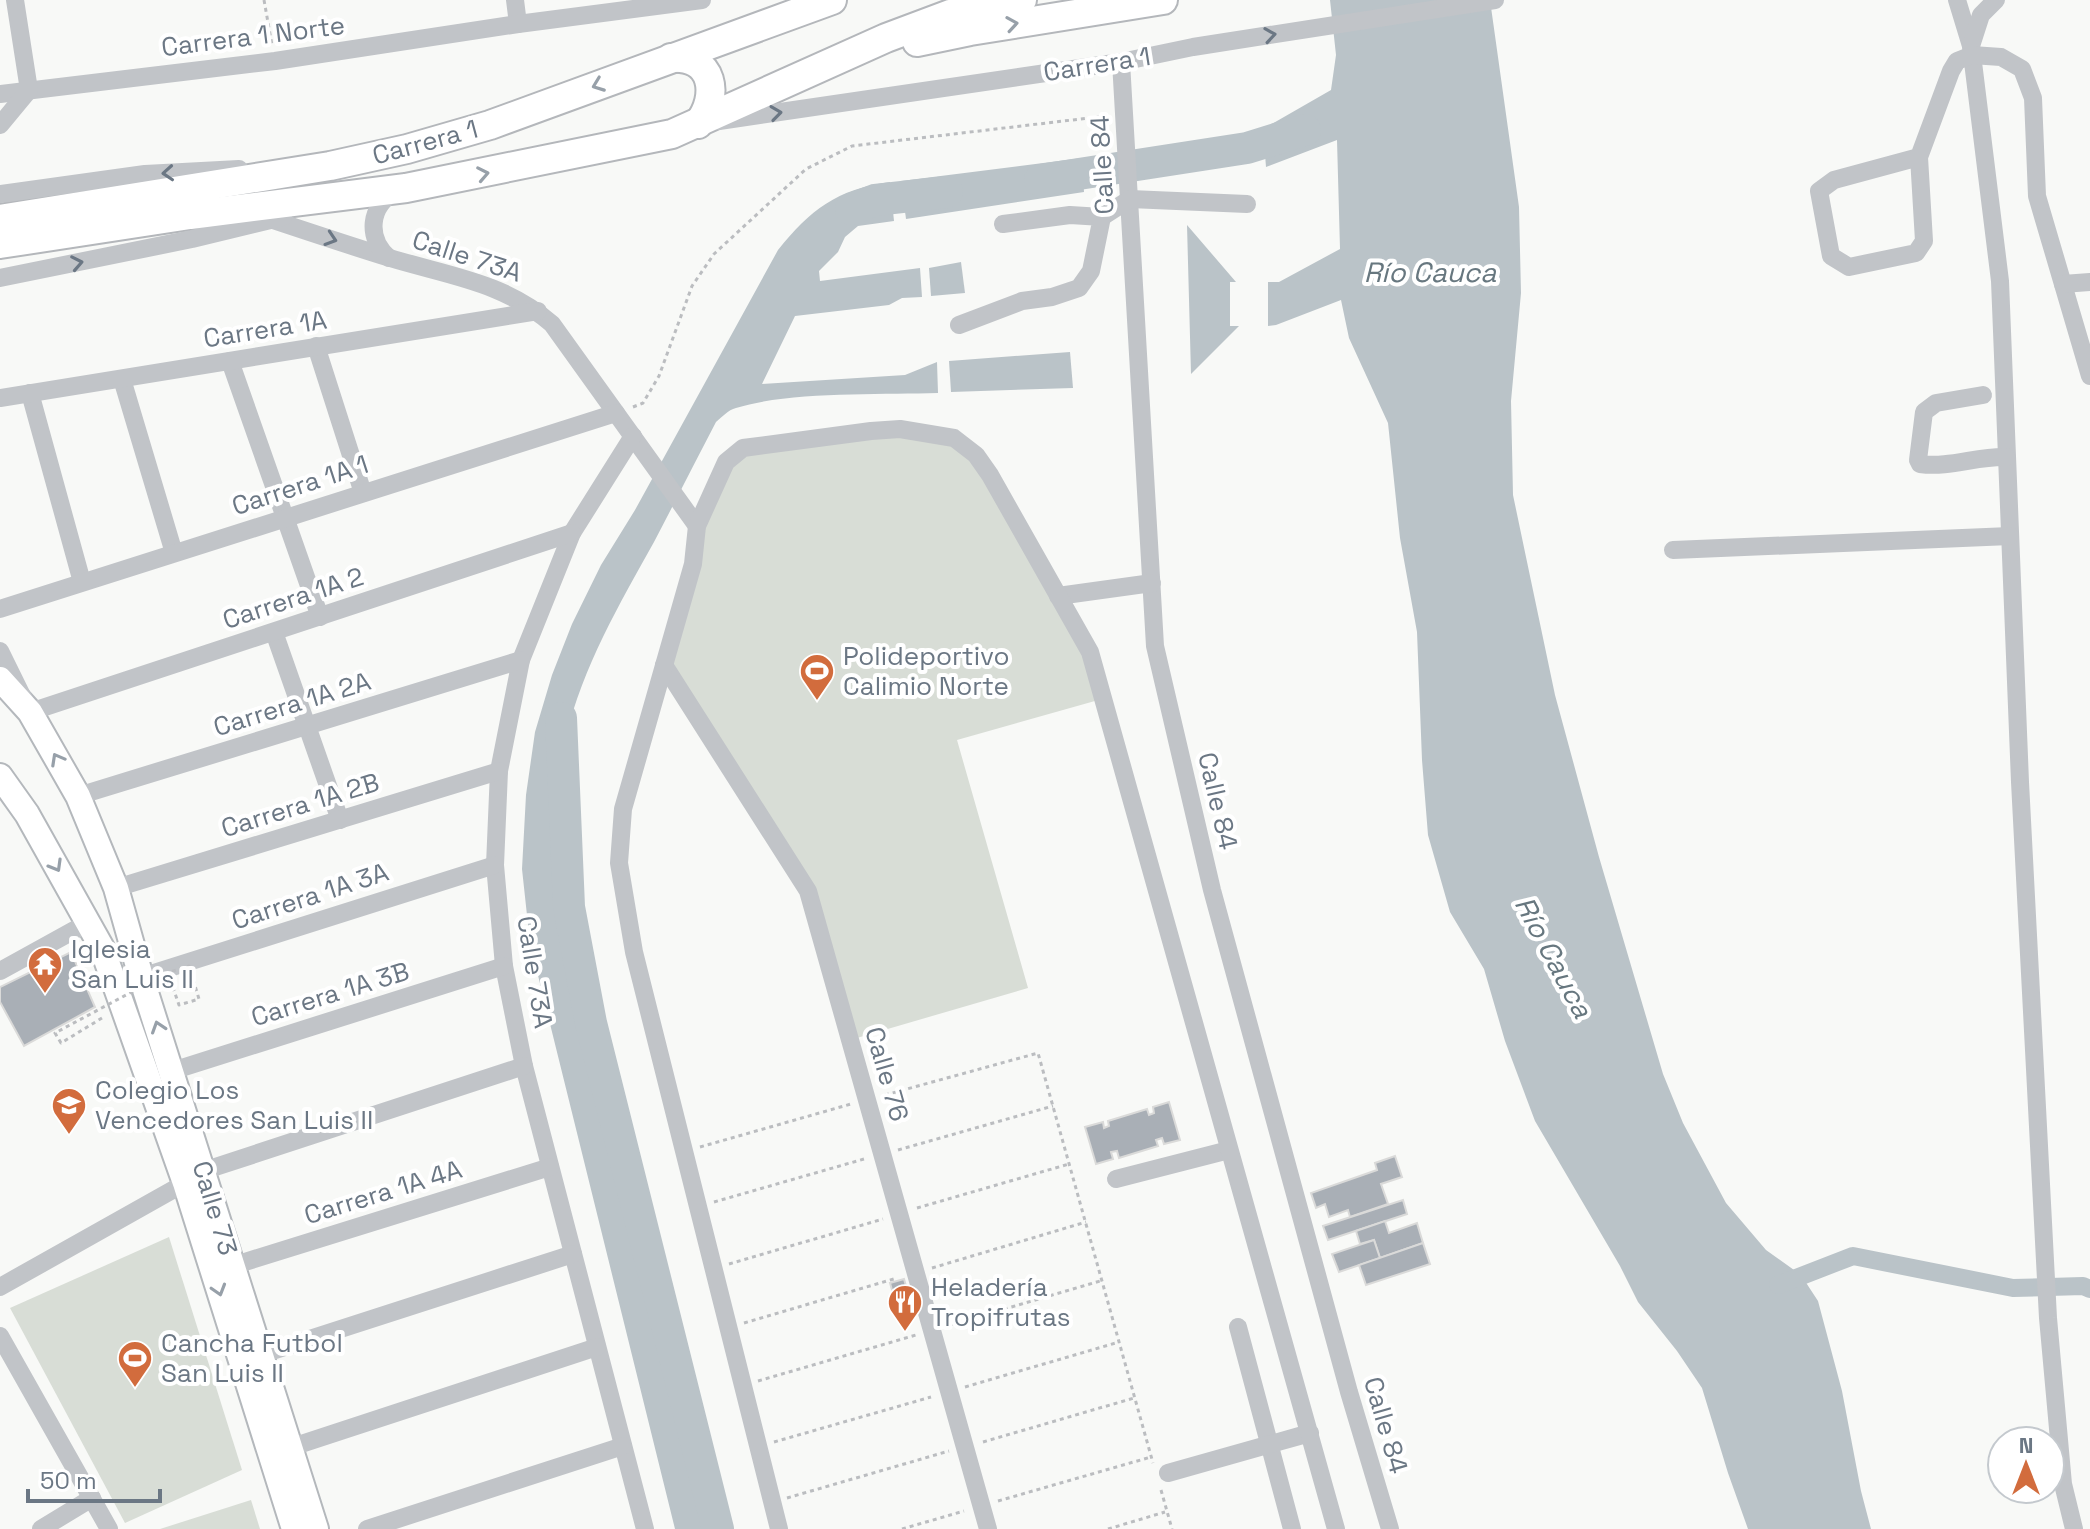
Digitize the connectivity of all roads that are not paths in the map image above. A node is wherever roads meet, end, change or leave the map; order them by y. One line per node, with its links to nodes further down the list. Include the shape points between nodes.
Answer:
1 (15, 0): 15 (street)
2 (515, 0): 10 (street)
3 (702, 0): 10 (street, Carrera 1 Norte)
4 (832, 0): 12 (highway, Carrera 1)
5 (1022, 0): 14 (highway, Carrera 1, via 950,14)
6 (1163, 0): 14 (highway, one-way to 6, via 938,37)
7 (1495, 0): 13 (street, Carrera 1, one-way to 7)
8 (1957, 0): 11 (street)
9 (1996, 0): 11 (street, via 1981,15)
10 (518, 24): 15 (street, Carrera 1 Norte, via 275,61)
11 (1971, 50): 19 (street, via 1951,71); 34 (street, via 2022,69 2033,98 2037,196); 46 (street, via 1999,263)
12 (671, 58): 17 (highway, via 695,62 710,81 712,102); 20 (highway, Carrera 1, one-way to 20, via 490,125)
13 (1121, 62): 17 (street, Carrera 1, one-way to 13); 23 (street, Calle 84)
14 (827, 67): 17 (highway, Carrera 1)
15 (29, 90): 16 (street, Carrera 1 Norte); 18 (street)
16 (0, 94)
17 (698, 124): 21 (highway, Carrera 1, one-way to 17, via 672,134)
18 (0, 125)
19 (1919, 157): 19 (street, via 1924,241 1916,253 1849,267 1831,256 1819,191 1834,180)
20 (330, 166): 22 (street, one-way to 22, via 145,174); 24 (highway, Carrera 1)
21 (406, 188): 24 (highway, Carrera 1); 28 (street); 31 (street, via 391,194 375,213 375,238)
22 (0, 194)
23 (1130, 199): 25 (street); 26 (street); 55 (street, Calle 84)
24 (188, 202): 27 (highway, Carrera 1); 30 (highway, Carrera 1)
25 (1247, 204)
26 (1102, 217): 29 (street, via 1070,215); 36 (street, via 1091,271 1079,288 1022,301)
27 (0, 219)
28 (273, 220): 31 (street, Calle 73A, one-way to 31); 32 (street, one-way to 28)
29 (1003, 224)
30 (0, 244)
31 (389, 258): 35 (street, Calle 73A, via 502,290)
32 (0, 278)
33 (2090, 282): 34 (street)
34 (2063, 284): 39 (street)
35 (538, 311): 37 (street, Carrera 1A); 44 (street, Calle 73A)
36 (959, 325)
37 (316, 346): 38 (street, Carrera 1A); 47 (street)
38 (230, 361): 40 (street, Carrera 1A); 48 (street)
39 (2090, 376)
40 (122, 379): 41 (street, Carrera 1A); 53 (street)
41 (30, 393): 43 (street, Carrera 1A); 54 (street)
42 (1983, 395): 46 (street, via 1936,403 1924,412 1918,460 1942,465)
43 (0, 398)
44 (616, 413): 45 (street, Calle 73A); 47 (street, Carrera 1A 1)
45 (633, 436): 49 (street, Calle 73A); 50 (street, Calle 73A)
46 (2006, 457): 51 (street)
47 (363, 493): 48 (street, Carrera 1A 1)
48 (285, 517): 53 (street, Carrera 1A 1); 58 (street)
49 (697, 526): 56 (street, via 726,462 743,448 900,429 954,438 990,475); 62 (street, via 693,564)
50 (572, 533): 58 (street, Carrera 1A 2); 61 (street, Calle 73A)
51 (2010, 536): 52 (street); 106 (street, via 2048,1318 2063,1484)
52 (1673, 550)
53 (174, 553): 54 (street, Carrera 1A 1)
54 (82, 582): 57 (street, Carrera 1A 1)
55 (1152, 583): 56 (street); 105 (street, Calle 84, via 1155,646 1212,890)
56 (1058, 596): 78 (street, via 1090,652)
57 (0, 609)
58 (320, 617): 59 (street, Carrera 1A 2)
59 (274, 632): 64 (street, Carrera 1A 2); 65 (street)
60 (0, 651): 64 (street)
61 (521, 660): 65 (street, Carrera 1A 2A); 66 (street, Calle 73A)
62 (664, 665): 101 (street, via 623,809 619,863 634,952); 102 (street, Calle 76, via 808,891)
63 (0, 679): 64 (main road, Calle 73)
64 (30, 712): 68 (main road, Calle 73, one-way to 64)
65 (307, 726): 68 (street, Carrera 1A 2A); 69 (street)
66 (499, 771): 69 (street, Carrera 1A 2B); 70 (street, Calle 73A)
67 (0, 776): 72 (main road, Calle 73, one-way to 72)
68 (78, 796): 71 (main road, Calle 73)
69 (340, 820): 71 (street, Carrera 1A 2B)
70 (495, 865): 73 (street, Calle 73A); 75 (street, Carrera 1A 3A)
71 (116, 888): 75 (main road, Calle 73)
72 (89, 922): 74 (street); 80 (main road, Calle 73)
73 (504, 966): 76 (street, Calle 73A); 77 (street, Carrera 1A 3B)
74 (0, 971)
75 (141, 977): 77 (main road, Calle 73, one-way to 75)
76 (524, 1066): 79 (street, Calle 73A); 80 (street)
77 (172, 1071): 80 (main road, Calle 73)
78 (1229, 1150): 81 (street); 89 (street)
79 (550, 1167): 82 (street, Calle 73A); 83 (street, Carrera 1A 4A)
80 (194, 1177): 83 (main road, Calle 73); 84 (street); 97 (main road, Calle 73, one-way to 97)
81 (1116, 1179)
82 (573, 1254): 87 (street, Calle 73A); 88 (street)
83 (232, 1266): 88 (main road, Calle 73)
84 (0, 1287)
85 (1238, 1327): 91 (street)
86 (0, 1336): 94 (street)
87 (597, 1347): 90 (street, Calle 73A); 92 (street)
88 (260, 1355): 92 (main road, Calle 73)
89 (1310, 1433): 91 (street); 104 (street)
90 (623, 1446): 99 (street); 100 (street, Calle 73A)
91 (1269, 1446): 93 (street); 103 (street)
92 (289, 1448): 98 (main road, Calle 73)
93 (1161, 1476)
94 (92, 1498): 95 (street); 96 (street)
95 (41, 1529)
96 (109, 1529)
97 (294, 1529)
98 (316, 1529)
99 (367, 1529)
100 (645, 1529)
101 (779, 1529)
102 (988, 1529)
103 (1292, 1529)
104 (1336, 1529)
105 (1390, 1529)
106 (2074, 1529)

